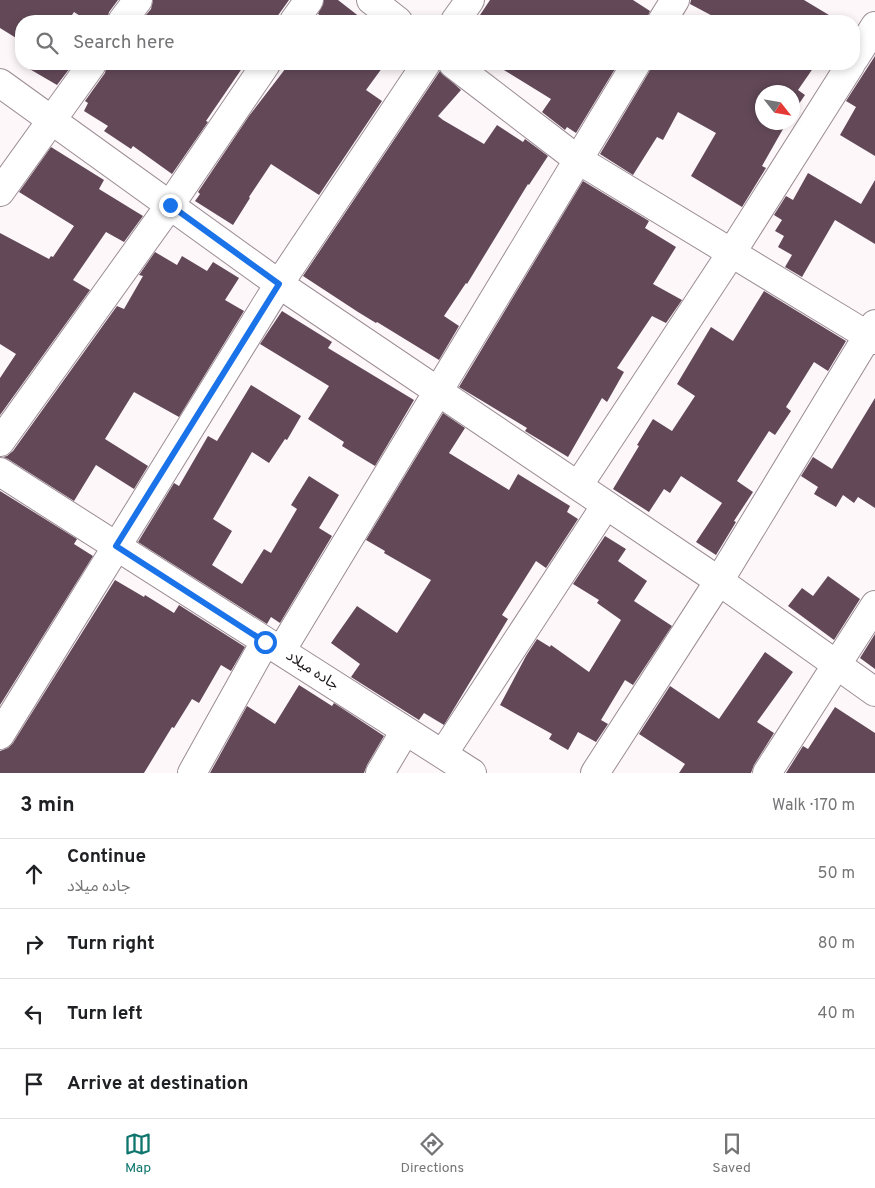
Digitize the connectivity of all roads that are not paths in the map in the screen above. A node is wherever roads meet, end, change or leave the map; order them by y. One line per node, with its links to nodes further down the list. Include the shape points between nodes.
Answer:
1 (138, 0): 6 (street)
2 (309, 0): 7 (street)
3 (371, 0): 8 (street)
4 (470, 0): 9 (street)
5 (675, 0): 10 (street)
6 (127, 15)
7 (298, 15)
8 (390, 15)
9 (459, 15)
10 (666, 15)
11 (875, 26): 12 (street)
12 (860, 50)
13 (88, 70): 20 (street)
14 (262, 70): 23 (street)
15 (422, 70): 25 (street)
16 (460, 70): 21 (street)
17 (632, 70): 21 (street)
18 (847, 70): 24 (street)
19 (0, 83): 20 (street)
20 (51, 120): 22 (street); 23 (street)
21 (577, 159): 24 (street); 27 (street)
22 (0, 192)
23 (170, 205): 25 (street); 28 (street)
24 (732, 252): 26 (street); 30 (street)
25 (279, 284): 27 (street); 32 (street)
26 (872, 333): 33 (street)
27 (438, 392): 30 (street); 35 (street)
28 (0, 442)
29 (0, 472): 32 (street, جاده میلاد)
30 (578, 486): 31 (street)
31 (606, 505): 33 (street); 40 (street)
32 (116, 546): 35 (street, جاده میلاد); 39 (street)
33 (719, 581): 36 (street); 44 (street)
34 (875, 604): 36 (street)
35 (273, 646): 38 (street, جاده میلاد); 41 (street)
36 (837, 666): 37 (street); 45 (street)
37 (875, 692)
38 (405, 730): 40 (street, جاده میلاد); 42 (street)
39 (0, 735)
40 (443, 754): 43 (street, جاده میلاد)
41 (192, 773)
42 (380, 773)
43 (472, 773)
44 (595, 773)
45 (767, 773)

